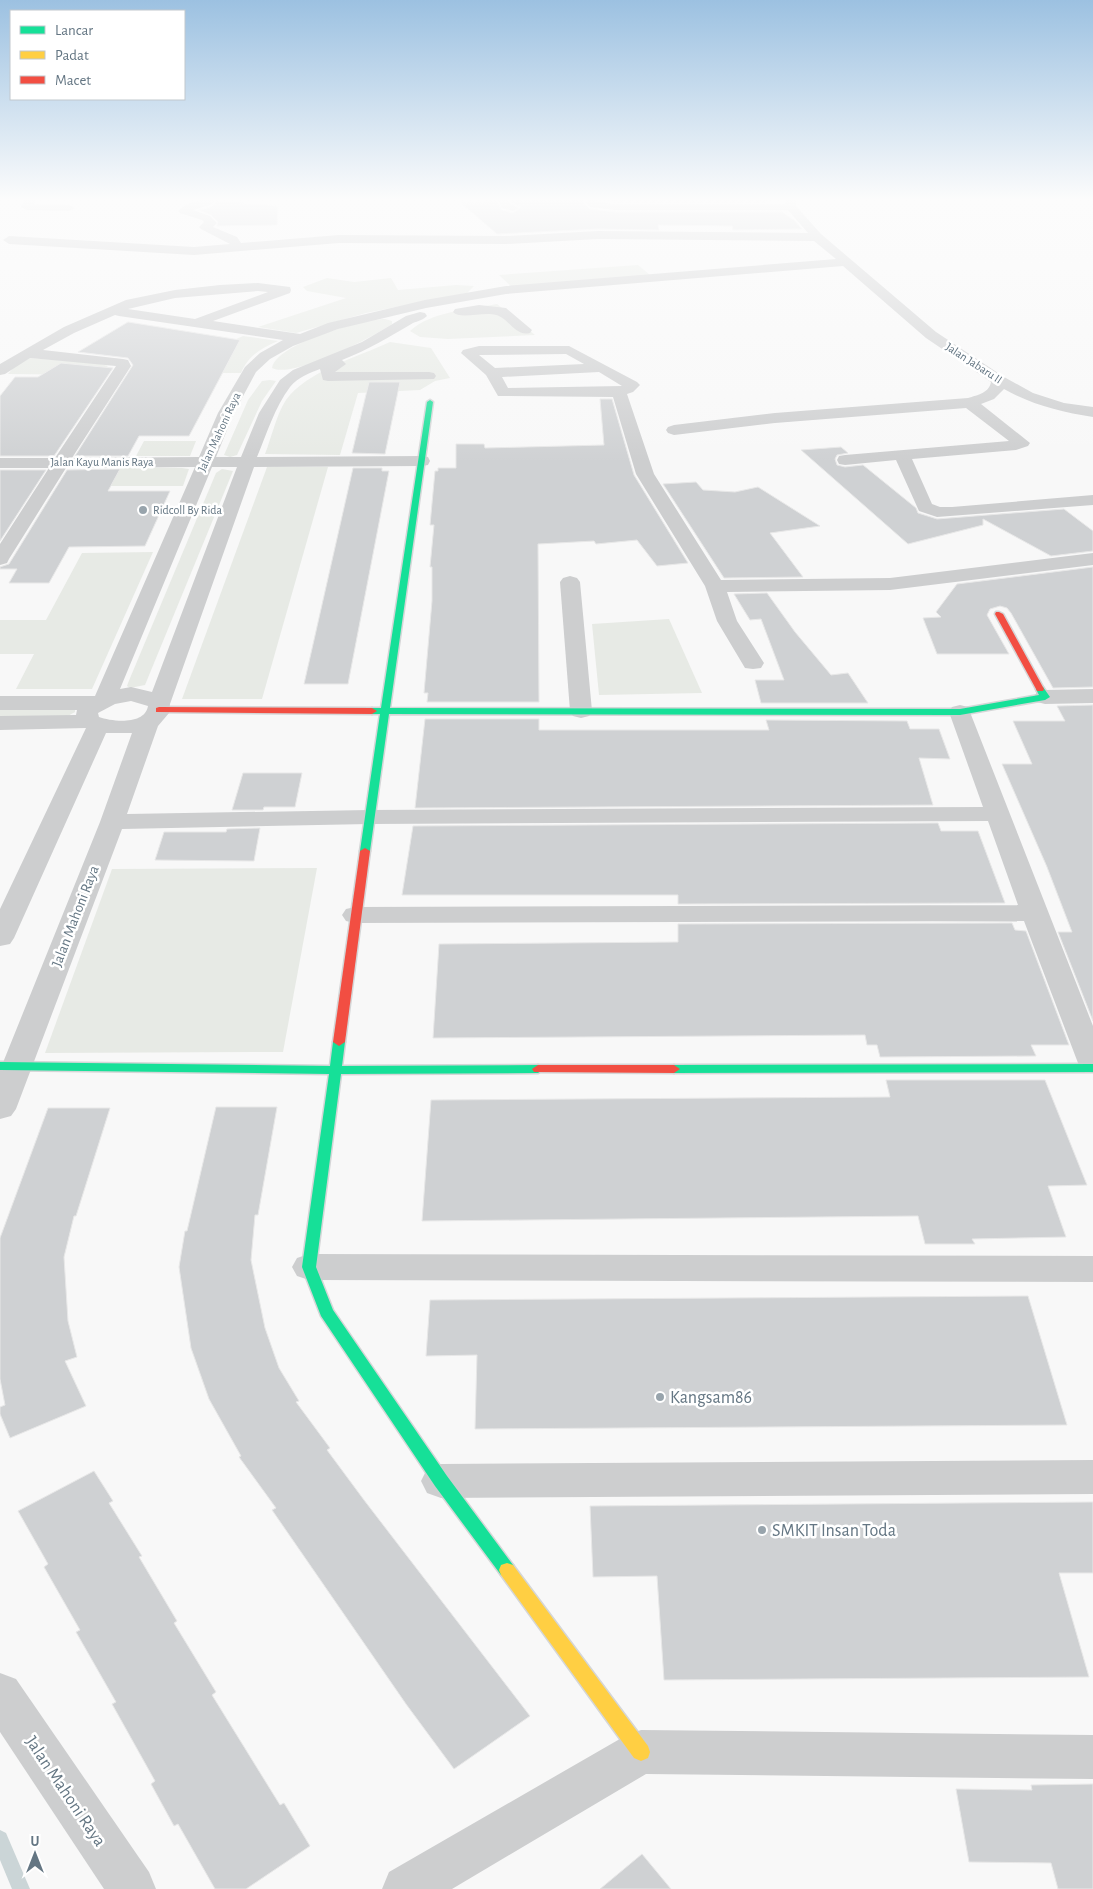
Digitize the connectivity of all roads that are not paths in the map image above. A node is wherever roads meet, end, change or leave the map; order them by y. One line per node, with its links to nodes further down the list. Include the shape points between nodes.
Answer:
1 (555, 286): 5 (street, Jalan Mahoni Raya, via 506,290 425,304)
2 (646, 286): 6 (street, Jalan Mahoni Raya, via 541,294 461,306)
3 (874, 286): 18 (street, Jalan Jabaru II, via 931,335)
4 (115, 311): 7 (street); 7 (street, via 144,300 191,291 258,287 285,290); 11 (street)
5 (389, 314): 6 (street); 9 (street, Jalan Mahoni Raya, via 333,326)
6 (412, 319): 10 (street, Jalan Mahoni Raya)
7 (196, 323): 9 (street)
8 (525, 330): 10 (street, via 501,311 479,309 416,322 413,329)
9 (300, 338): 13 (street, Jalan Mahoni Raya, via 270,352)
10 (390, 338): 15 (street, Jalan Mahoni Raya); 17 (street, via 327,370 328,377)
11 (28, 352): 14 (street); 32 (street, via 117,362 124,366)
12 (600, 368): 16 (street); 16 (street, via 569,350 479,350 468,353); 19 (street, via 632,385 628,390)
13 (250, 370): 15 (street); 30 (street, Jalan Mahoni Raya, via 226,412)
14 (0, 371)
15 (298, 373): 31 (street, Jalan Mahoni Raya, via 285,383 267,413)
16 (492, 373): 19 (street, via 503,393)
17 (429, 376)
18 (999, 380): 21 (street, via 995,393); 22 (street, Jalan Jabaru II, via 1060,407)
19 (619, 392): 37 (street, via 645,474)
20 (430, 402): 28 (street)
21 (969, 403): 23 (street); 25 (street, via 775,418)
22 (1093, 412)
23 (990, 418): 24 (street); 27 (street, via 1022,443)
24 (962, 421)
25 (674, 430)
26 (904, 459): 33 (street, via 925,507 937,512)
27 (845, 460)
28 (422, 461): 31 (street, Jalan Kayu Manis Raya); 43 (street)
29 (0, 462): 32 (street, Jalan Kayu Manis Raya)
30 (204, 462): 31 (street, Jalan Kayu Manis Raya); 32 (street, Jalan Kayu Manis Raya); 45 (street, Jalan Mahoni Raya)
31 (247, 462): 46 (street, Jalan Mahoni Raya)
32 (60, 463): 34 (street)
33 (1093, 500)
34 (0, 559)
35 (1093, 559): 37 (street, via 890,584)
36 (570, 582): 44 (street)
37 (715, 586): 39 (street, via 727,621)
38 (999, 614): 41 (street)
39 (753, 663)
40 (1093, 696): 41 (street)
41 (1045, 697): 47 (street)
42 (0, 703): 45 (street)
43 (384, 711): 44 (street); 46 (street); 50 (street)
44 (581, 711): 47 (street)
45 (97, 712): 46 (street, via 123,728); 46 (street, via 130,694 153,699); 48 (street); 54 (street, Jalan Mahoni Raya)
46 (155, 712): 51 (street, Jalan Mahoni Raya)
47 (960, 712): 49 (street)
48 (0, 722)
49 (997, 814): 50 (street); 52 (street)
50 (369, 817): 51 (street); 53 (street)
51 (112, 822): 56 (street, Jalan Mahoni Raya)
52 (1034, 913): 53 (street); 55 (street)
53 (355, 915): 58 (street)
54 (0, 938)
55 (1093, 1063)
56 (7, 1066): 58 (street); 59 (street, Jalan Mahoni Raya)
57 (1093, 1068): 58 (street)
58 (334, 1070): 60 (street)
59 (0, 1109)
60 (309, 1267): 61 (street); 63 (street, via 326,1312)
61 (1093, 1269)
62 (1093, 1477): 63 (street)
63 (441, 1481): 65 (street)
64 (0, 1694): 67 (street, Jalan Mahoni Raya)
65 (641, 1752): 66 (street); 68 (street)
66 (1093, 1757)
67 (132, 1889)
68 (406, 1889)

